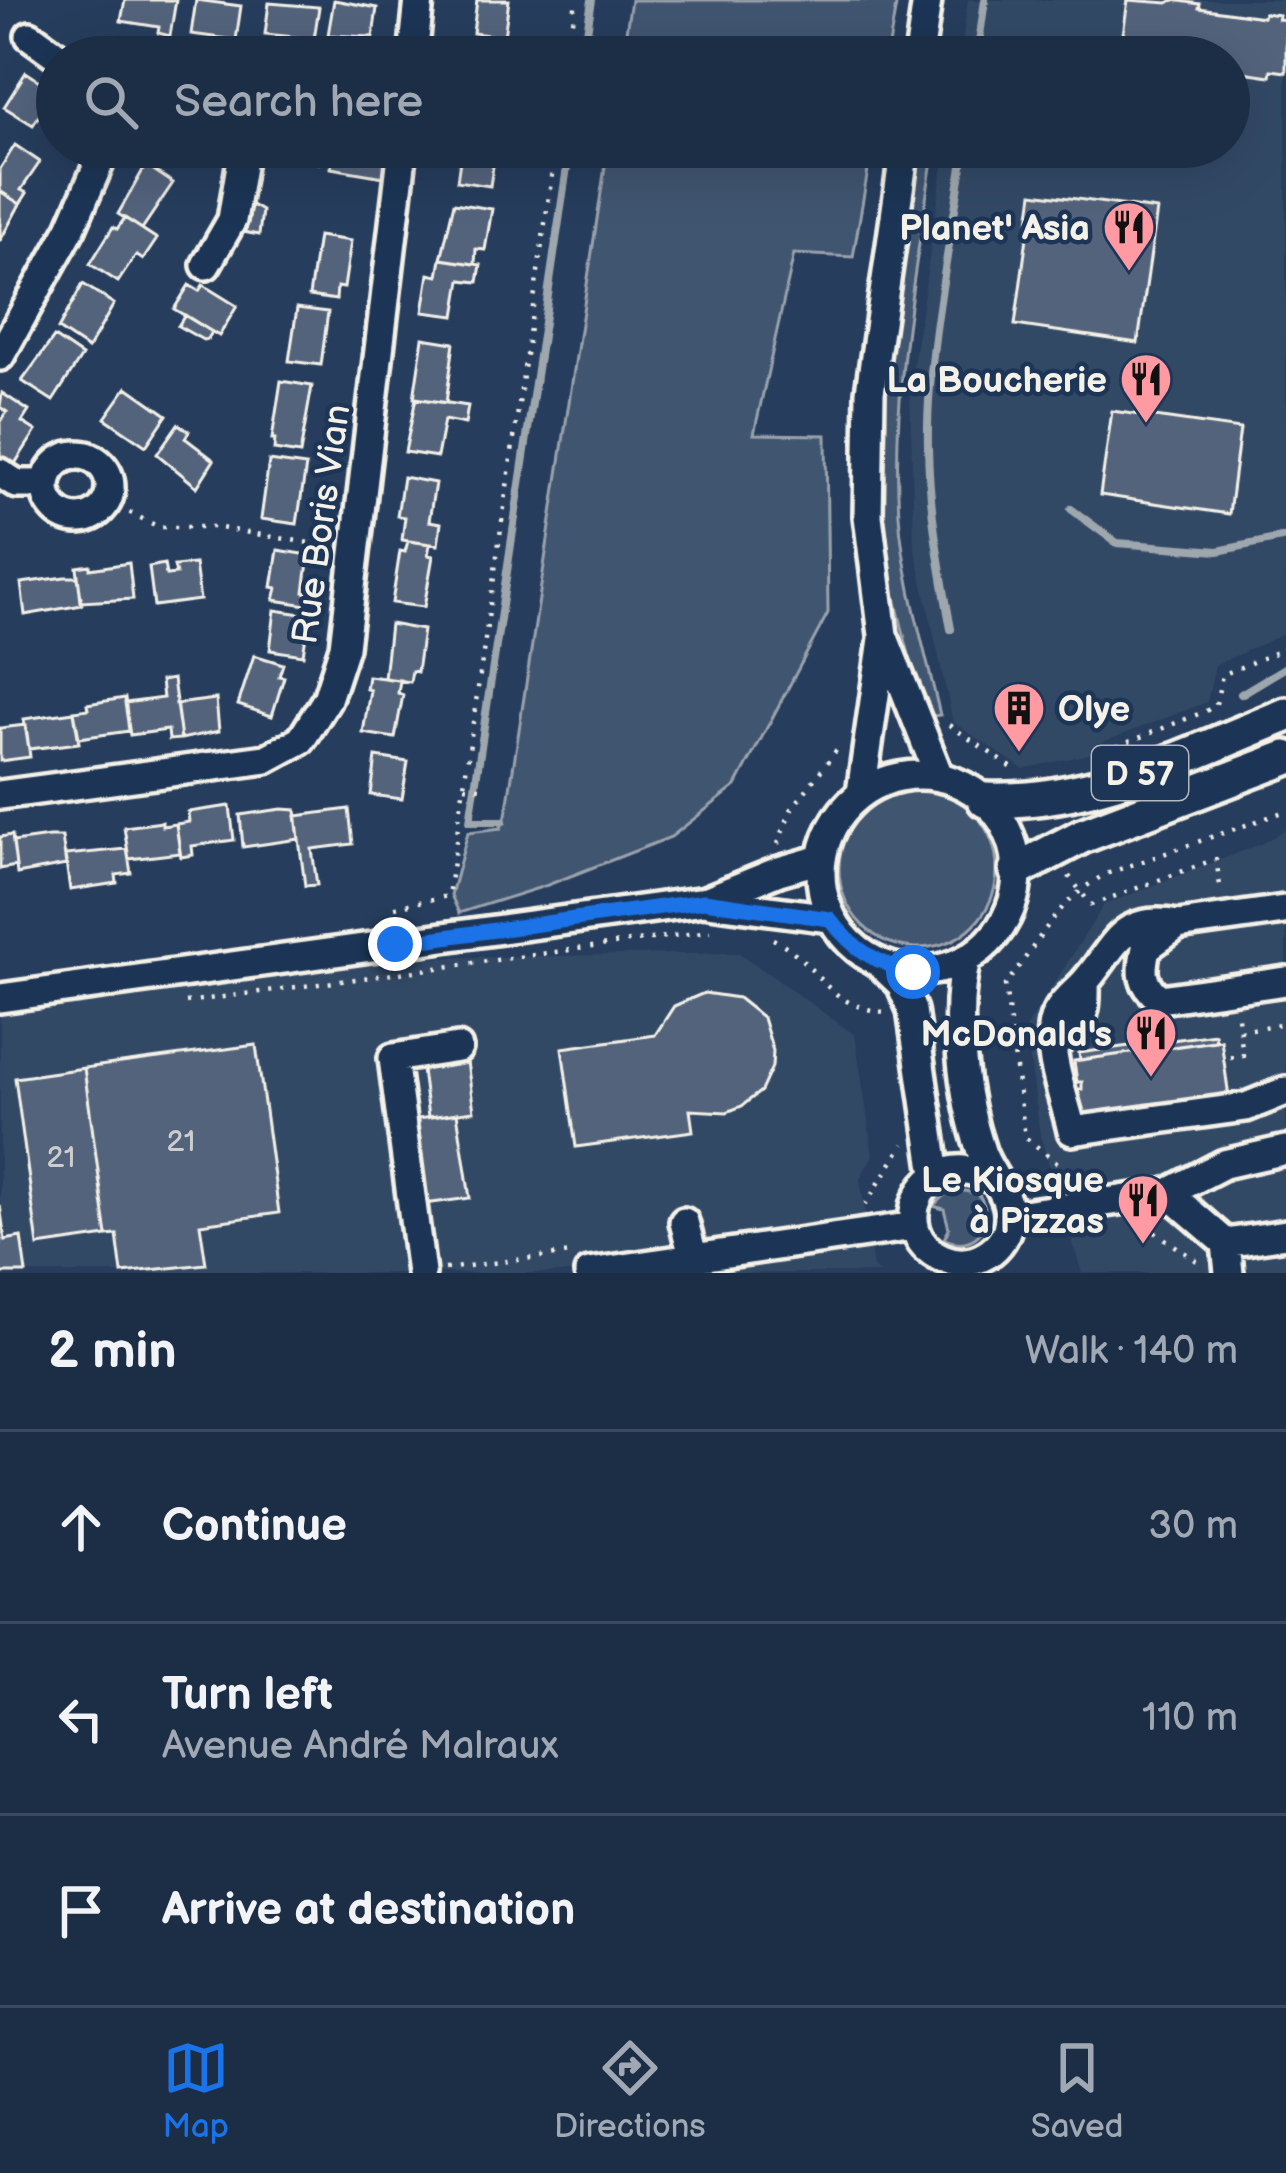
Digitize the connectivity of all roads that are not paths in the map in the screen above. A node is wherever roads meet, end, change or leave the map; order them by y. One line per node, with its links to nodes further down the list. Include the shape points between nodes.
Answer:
1 (419, 0): 4 (street)
2 (927, 0): 5 (street)
3 (30, 36): 6 (street)
4 (415, 36)
5 (922, 36)
6 (36, 40)
7 (97, 168): 12 (street)
8 (241, 168): 11 (street, via 232,220)
9 (401, 168): 20 (street, Rue Boris Vian, via 344,646 327,699 301,740 266,759)
10 (902, 168): 15 (street, via 870,392 868,516)
11 (206, 265)
12 (0, 356)
13 (0, 473): 14 (street, via 17,484)
14 (45, 484): 14 (street, via 50,506 69,520 92,518 108,502 110,479 98,460 76,454 55,464)
15 (884, 635): 18 (street); 19 (street)
16 (1286, 715): 21 (main road, D 57, via 1132,776 1047,797)
17 (1286, 758): 23 (main road, D 57)
18 (939, 776): 19 (street, via 912,774); 21 (street)
19 (861, 793): 22 (street, via 828,833)
20 (0, 795)
21 (985, 800): 23 (street, via 1002,820)
22 (821, 859): 24 (street); 26 (street)
23 (1017, 870): 28 (street, via 1005,922)
24 (704, 901): 26 (street); 31 (street)
25 (1286, 908): 27 (street)
26 (830, 919): 29 (street, via 851,946)
27 (1178, 925): 30 (street, via 1146,947 1141,972 1160,999); 33 (street, via 1143,924 1112,940 1064,1000 1051,1026 1072,1131 1246,1107)
28 (966, 960): 29 (street, via 913,972); 36 (street, via 959,1030 981,1152)
29 (880, 964): 35 (street, via 912,1010)
30 (1286, 981)
31 (0, 998)
32 (458, 1048): 46 (street, via 393,1058)
33 (1286, 1091)
34 (1286, 1150): 37 (street, via 1224,1164)
35 (936, 1174): 36 (street, via 977,1170); 40 (street, via 914,1207)
36 (994, 1180): 38 (street)
37 (1168, 1193): 38 (street); 43 (street)
38 (1009, 1216): 45 (street, via 1005,1235)
39 (684, 1222): 42 (street)
40 (915, 1226): 42 (street); 45 (street, via 938,1257)
41 (1286, 1234): 43 (street)
42 (694, 1259): 44 (street)
43 (1228, 1260)
44 (582, 1263)
45 (976, 1267)
46 (421, 1272)

